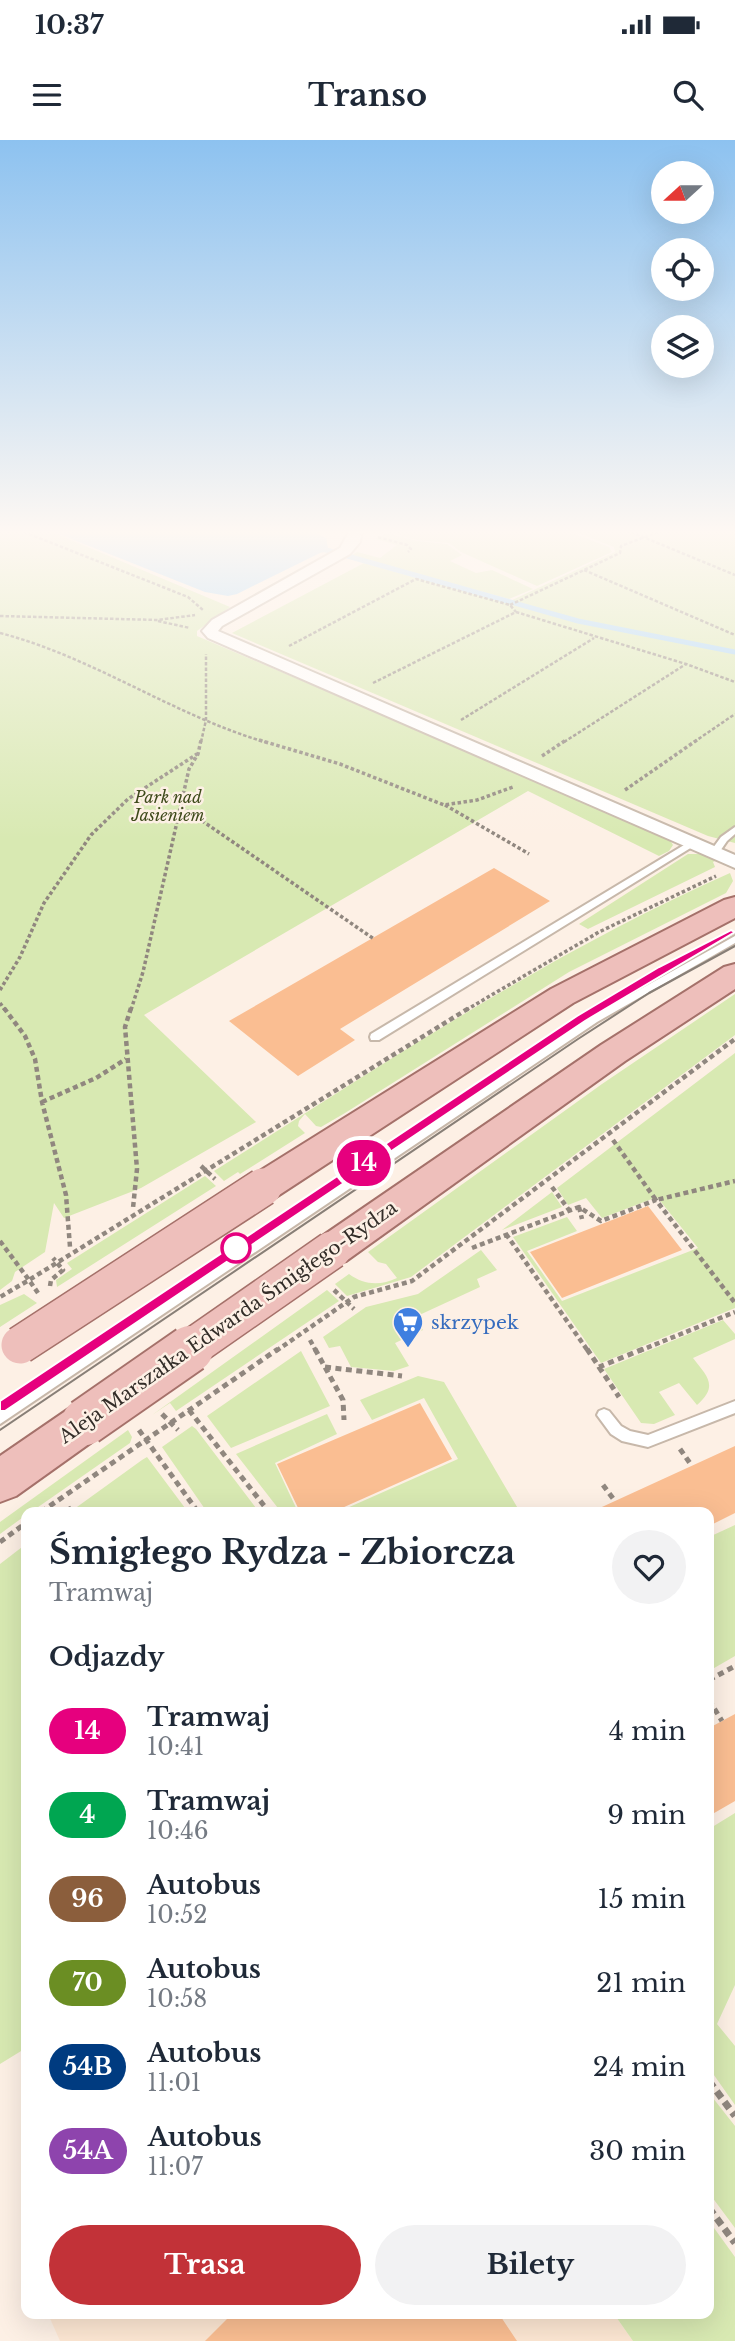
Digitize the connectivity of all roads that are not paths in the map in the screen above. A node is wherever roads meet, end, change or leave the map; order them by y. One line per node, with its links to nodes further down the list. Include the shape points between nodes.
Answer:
1 (214, 635): 3 (street)
2 (735, 830): 4 (lane)
3 (694, 842): 4 (street); 9 (lane)
4 (715, 852): 5 (street)
5 (729, 868)
6 (735, 906): 10 (main road, bridge, via 554,1001)
7 (735, 939): 13 (lane, via 593,1020)
8 (735, 974): 14 (main road, Aleja Marszałka Edwarda Śmigłego-Rydza, bridge, via 613,1053 331,1268 85,1422)
9 (375, 1037)
10 (10, 1351)
11 (735, 1407): 12 (lane, via 648,1441 627,1437)
12 (604, 1415)
13 (0, 1418)
14 (0, 1481)

